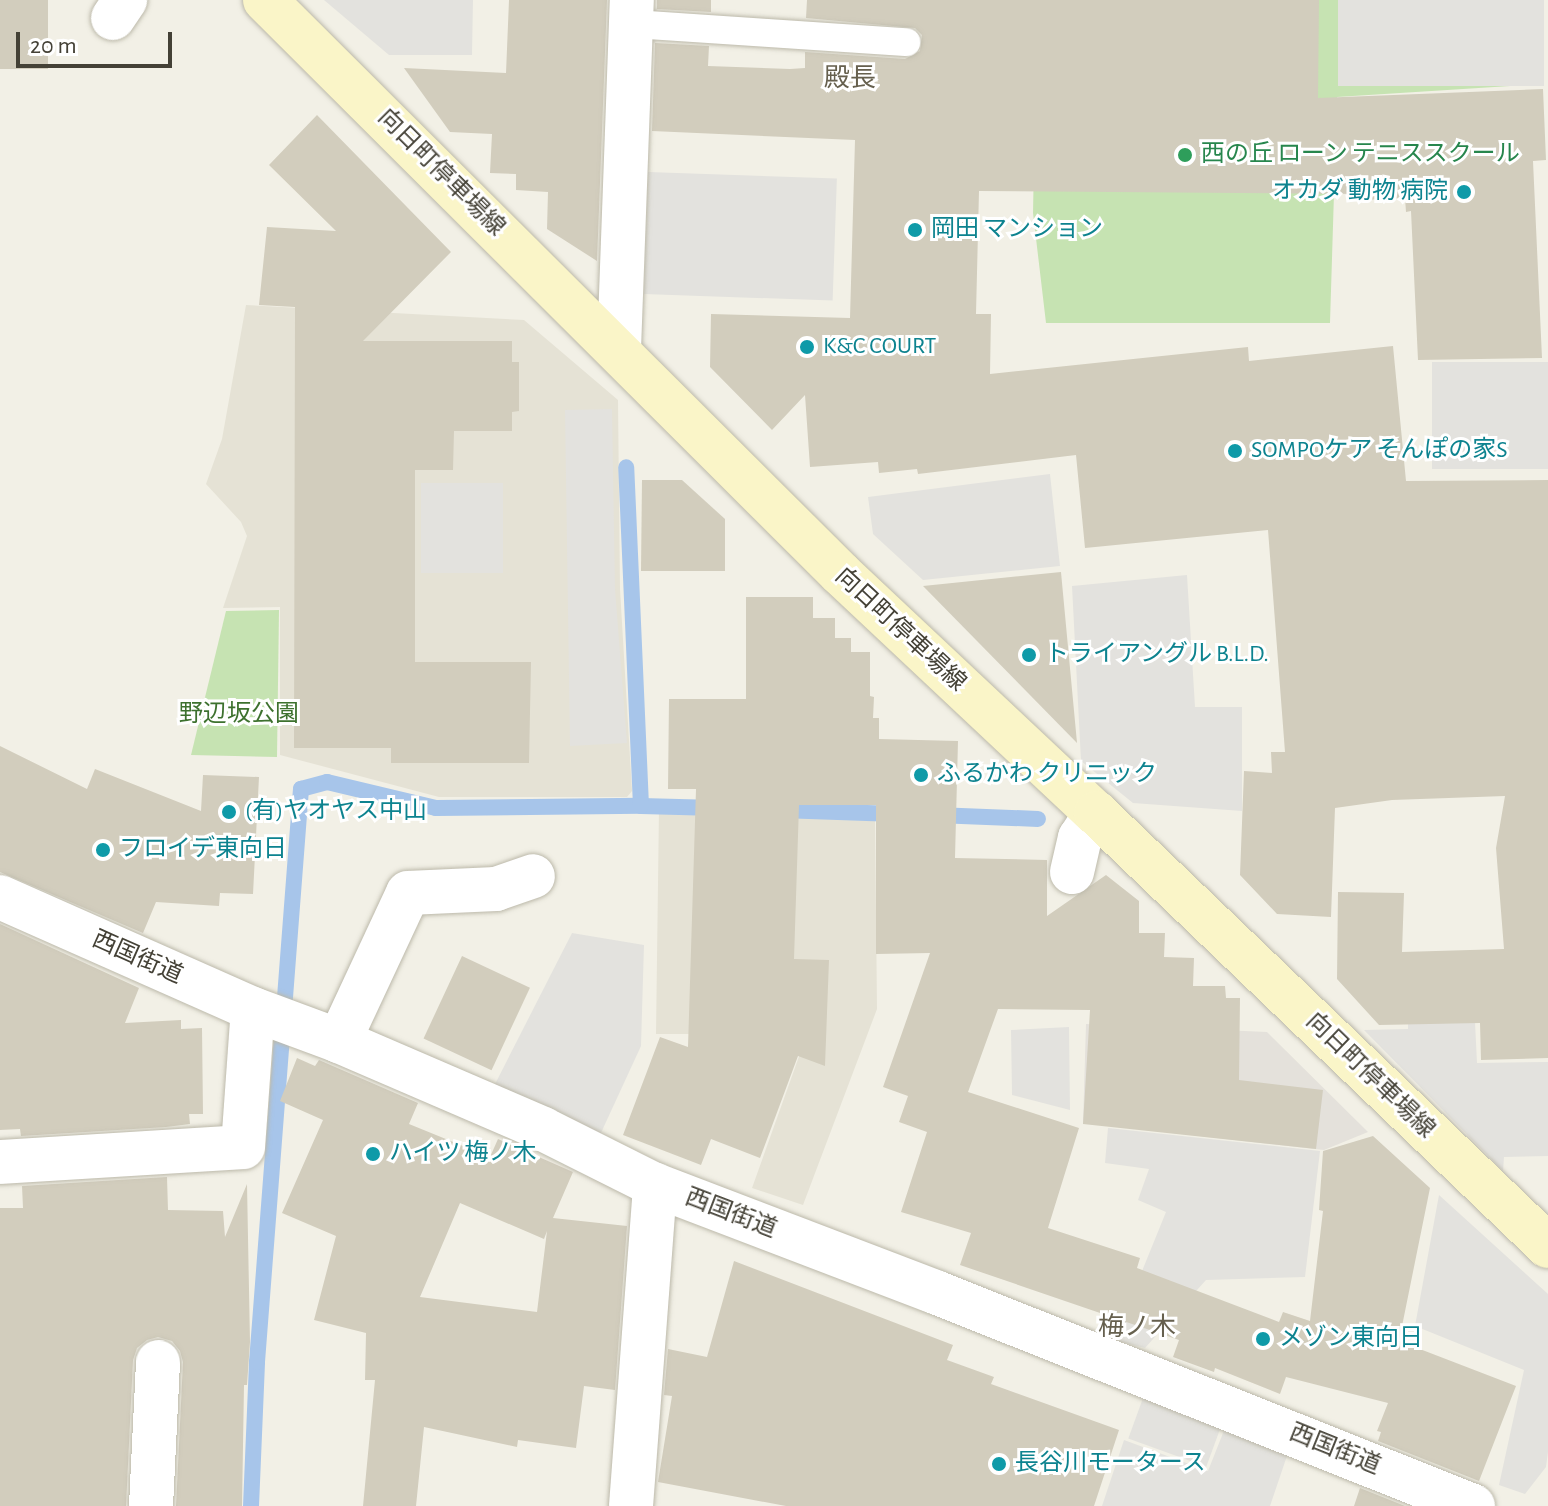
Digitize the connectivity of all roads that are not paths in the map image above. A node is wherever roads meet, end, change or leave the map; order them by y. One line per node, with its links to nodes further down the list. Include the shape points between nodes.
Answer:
1 (265, 0): 4 (main road, 向日町停車場線)
2 (632, 12): 3 (lane); 4 (street)
3 (906, 42)
4 (619, 349): 5 (main road, 向日町停車場線, via 840,573)
5 (1096, 813): 6 (street, via 1080,838); 13 (main road, 向日町停車場線)
6 (1072, 872)
7 (533, 876): 10 (street, via 496,889 408,893)
8 (0, 897): 9 (street, 西国街道)
9 (253, 1009): 10 (street, 西国街道); 11 (street, via 243,1147)
10 (339, 1041): 12 (street, 西国街道, via 543,1129)
11 (0, 1162)
12 (655, 1185): 16 (street); 17 (street, 西国街道)
13 (1548, 1246)
14 (158, 1362): 15 (street)
15 (151, 1506)
16 (631, 1506)
17 (1473, 1506)

